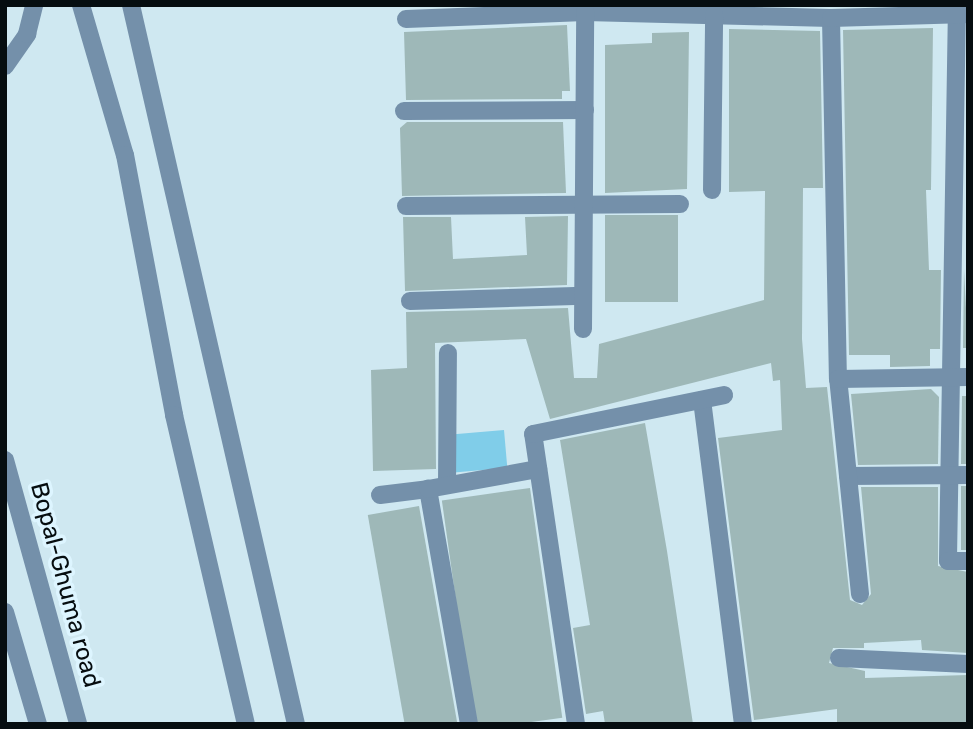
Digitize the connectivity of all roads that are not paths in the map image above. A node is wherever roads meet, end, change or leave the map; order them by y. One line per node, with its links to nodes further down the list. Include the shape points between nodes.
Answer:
1 (34, 5): 12 (street, via 27,34)
2 (81, 5): 44 (street, via 125,155 174,415)
3 (131, 5): 45 (street)
4 (611, 9): 8 (street); 9 (street)
5 (482, 11): 8 (street); 11 (street)
6 (782, 11): 9 (street); 10 (street)
7 (961, 11): 10 (street); 15 (street)
8 (585, 12): 13 (street)
9 (713, 15): 17 (street)
10 (831, 18): 26 (street)
11 (406, 19)
12 (5, 66)
13 (585, 110): 14 (street); 18 (street)
14 (404, 111)
15 (962, 113): 16 (street)
16 (963, 171): 25 (street)
17 (712, 190)
18 (584, 203): 19 (street); 20 (street); 21 (street)
19 (680, 204)
20 (406, 206)
21 (583, 296): 22 (street); 23 (street)
22 (410, 301)
23 (583, 329)
24 (448, 353): 34 (street)
25 (959, 377): 26 (street); 31 (street)
26 (838, 379): 33 (street)
27 (724, 395): 28 (street)
28 (702, 400): 30 (street, via 533,434); 48 (street)
29 (5, 460): 43 (street, Bopal-Ghuma road)
30 (538, 469): 34 (street); 47 (street)
31 (947, 475): 32 (street); 33 (street); 37 (street, via 948,561)
32 (968, 475)
33 (848, 476): 38 (street)
34 (447, 485): 35 (street)
35 (428, 489): 36 (street); 46 (street)
36 (380, 495)
37 (968, 561)
38 (860, 594)
39 (5, 612): 42 (street)
40 (839, 658): 41 (street)
41 (968, 664)
42 (38, 724)
43 (78, 724)
44 (246, 724)
45 (296, 724)
46 (469, 724)
47 (576, 724)
48 (743, 724)

